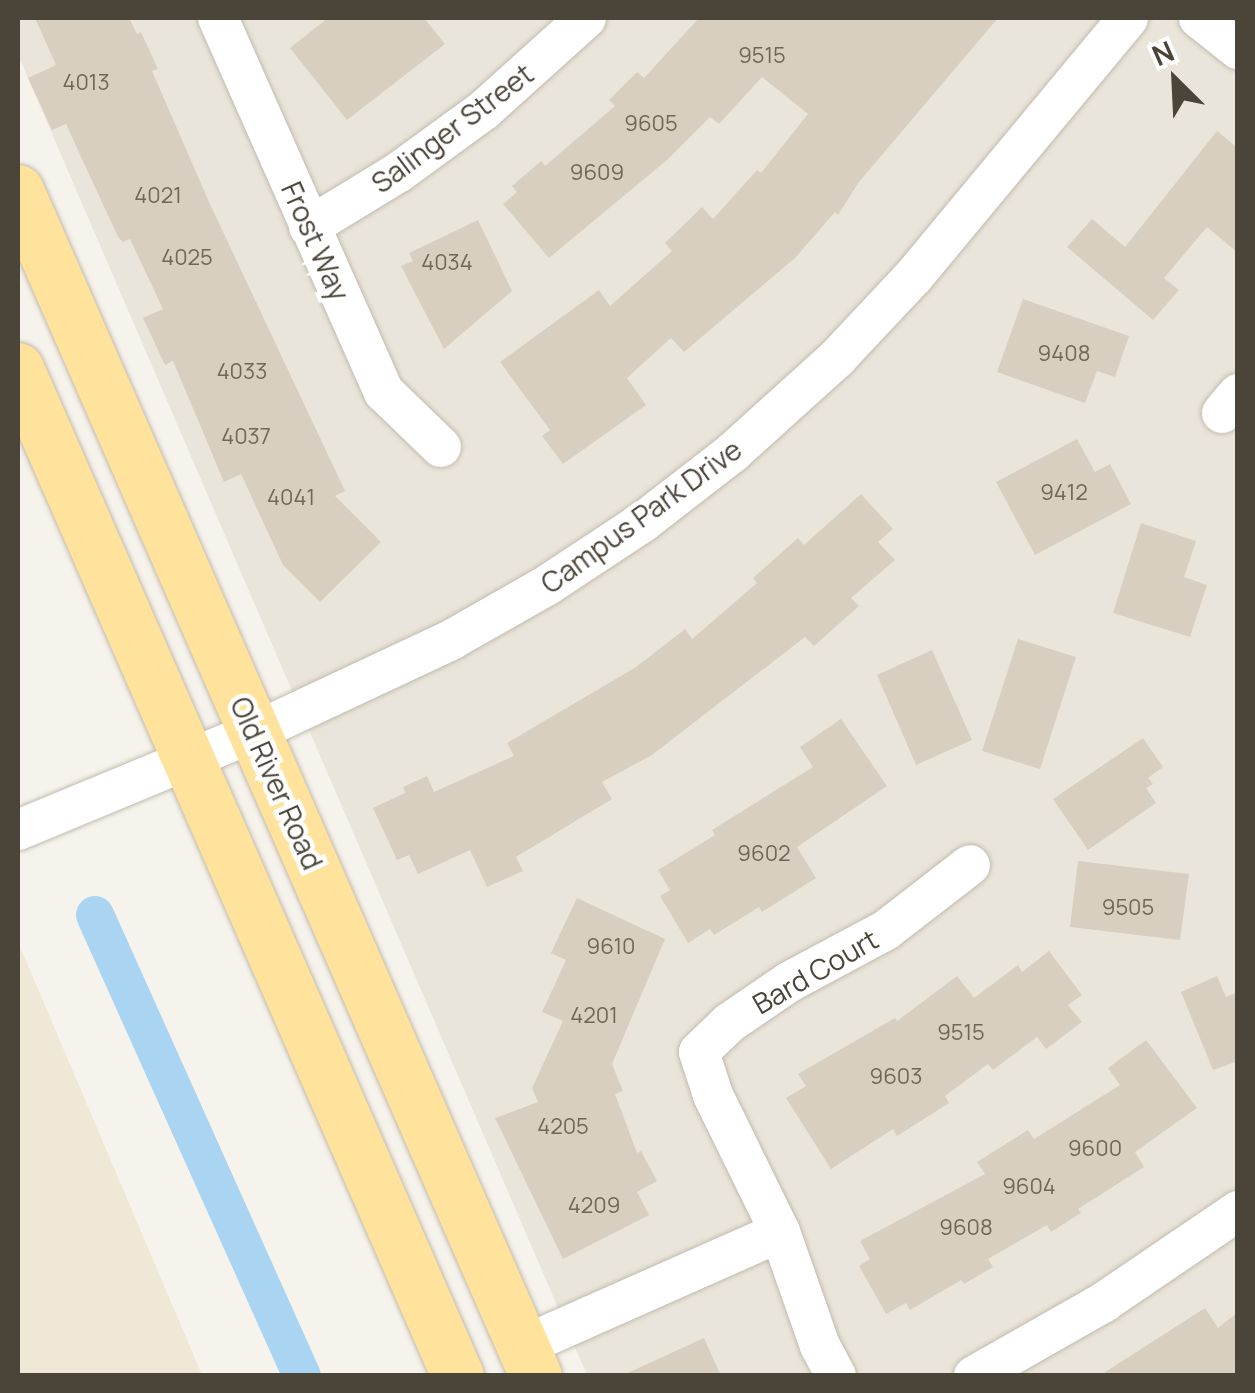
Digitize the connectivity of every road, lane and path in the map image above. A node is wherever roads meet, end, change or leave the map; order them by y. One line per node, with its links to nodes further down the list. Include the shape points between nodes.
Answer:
1 (218, 18): 7 (street, Frost Way)
2 (586, 18): 7 (street, Salinger Street, via 484,110)
3 (1128, 18): 10 (street, Campus Park Drive, via 914,276 837,358 732,453 549,584 450,640)
4 (1199, 18): 5 (street)
5 (1238, 50)
6 (18, 190): 10 (main road, Old River Road)
7 (309, 227): 9 (street, Frost Way, via 384,392)
8 (18, 369): 11 (main road)
9 (441, 447)
10 (254, 732): 11 (street, Campus Park Drive); 17 (main road, Old River Road)
11 (189, 761): 12 (street, Campus Park Drive); 14 (main road)
12 (18, 830)
13 (970, 865): 16 (street, Bard Court, via 886,930 728,1022 700,1052 713,1095)
14 (368, 1171): 17 (main road, via 396,1188 462,1316); 18 (main road)
15 (1238, 1211): 20 (street, via 1104,1302)
16 (780, 1232): 17 (street); 19 (street)
17 (529, 1361)
18 (458, 1376)
19 (836, 1376)
20 (974, 1376)

